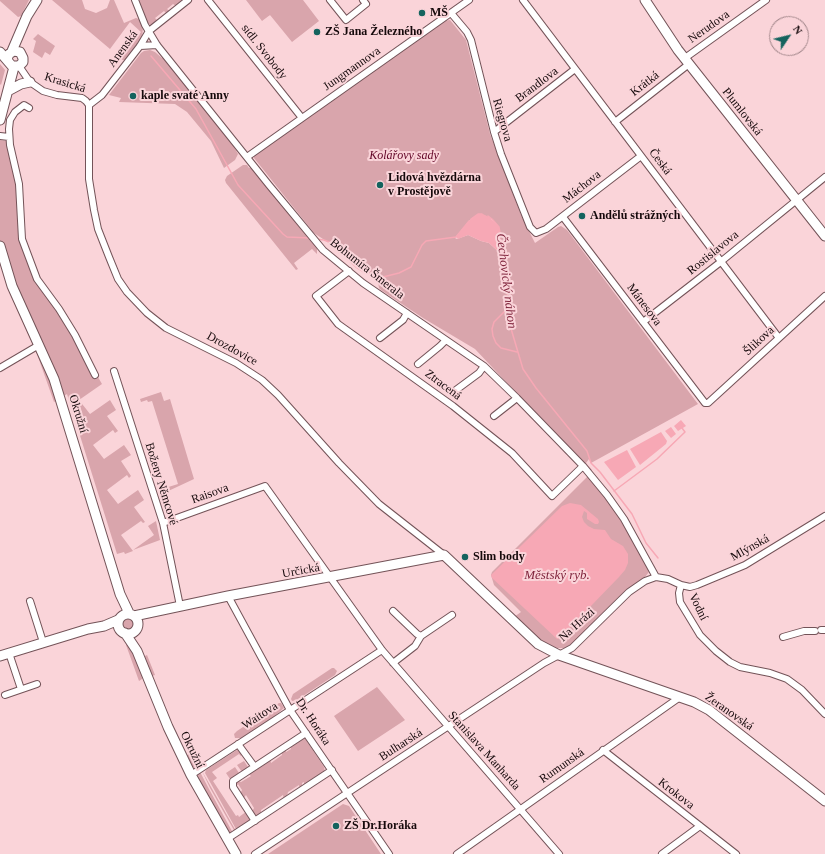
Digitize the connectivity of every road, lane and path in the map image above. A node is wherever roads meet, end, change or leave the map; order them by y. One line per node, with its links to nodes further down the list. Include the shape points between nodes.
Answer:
1 (37, 0): 12 (street)
2 (135, 0): 13 (street, Anenská)
3 (188, 0): 13 (street)
4 (208, 0): 27 (street, sídl. Svobody)
5 (330, 0): 6 (street, via 346,20 366,4)
6 (363, 0)
7 (469, 0): 11 (street, Jungmannova)
8 (523, 0): 22 (street, Česká)
9 (645, 0): 20 (street, Plumlovská)
10 (766, 0): 20 (street, Nerudova)
11 (451, 13): 27 (street, Jungmannova); 30 (street, Riegrova, via 471,40)
12 (23, 27): 18 (street); 19 (street)
13 (149, 31): 14 (street, Bohumíra Šmerala); 15 (street, Anenská)
14 (157, 45): 15 (street); 34 (street, Bohumíra Šmerala)
15 (140, 46): 25 (street, Anenská, via 102,95)
16 (0, 47): 18 (street, Krasická)
17 (0, 52): 18 (street, Krasická)
18 (10, 54): 19 (street, Krasická, via 17,51); 21 (street, Krasická, via 8,63)
19 (22, 54): 21 (street, via 23,60)
20 (687, 61): 29 (street, Krátká); 36 (street, Plumlovská)
21 (16, 66): 23 (street, Krasická); 24 (street)
22 (575, 69): 29 (street, Česká); 30 (street, Brandlova)
23 (30, 82): 24 (street); 25 (street, Krasická, via 47,92 82,98)
24 (8, 91): 28 (street)
25 (89, 105): 65 (street, Drozdovice, via 89,179 94,210 109,257 118,279 127,292 166,328 236,363 262,380 379,504)
26 (29, 108): 32 (street, via 26,105 22,106 11,118)
27 (302, 118): 34 (street, Jungmannova)
28 (0, 120)
29 (615, 122): 33 (street, Česká)
30 (494, 132): 38 (street, Riegrova, via 507,172 532,231)
31 (0, 136): 32 (street)
32 (9, 137): 56 (street, via 19,184 21,233 24,245 38,279 75,335)
33 (641, 156): 37 (street, Máchova); 42 (street, Česká)
34 (247, 157): 43 (street, Bohumíra Šmerala, via 318,245)
35 (825, 177): 36 (street, Rostislavova)
36 (797, 200): 39 (street, Plumlovská); 42 (street, Rostislavova)
37 (563, 217): 38 (street, Máchova); 46 (street, Mánesova)
38 (536, 233)
39 (825, 236)
40 (0, 246): 41 (street, Okružní)
41 (2, 259): 50 (street, Okružní)
42 (722, 261): 46 (street, Rostislavova); 48 (street, Česká)
43 (348, 272): 45 (street, Bohumíra Šmerala); 61 (street, Ztracená, via 316,296 338,324 453,406 512,453 552,496)
44 (825, 296): 48 (street, Šlikova)
45 (407, 313): 47 (street, via 403,320); 49 (street, Bohumíra Šmerala)
46 (643, 322): 59 (street, Mánesova, via 701,400)
47 (380, 338)
48 (779, 338): 59 (street, Šlikova)
49 (446, 340): 52 (street); 53 (street, Bohumíra Šmerala)
50 (39, 345): 54 (street); 76 (street, Okružní, via 62,401)
51 (0, 359): 54 (street)
52 (418, 364)
53 (484, 366): 57 (street, via 479,373); 58 (street, Bohumíra Šmerala)
54 (2, 367)
55 (114, 371): 64 (street, Boženy Němcové)
56 (95, 375)
57 (456, 390)
58 (517, 398): 60 (street); 61 (street, Bohumíra Šmerala)
59 (708, 403)
60 (494, 416)
61 (582, 466): 66 (street, Bohumíra Šmerala, via 624,520)
62 (265, 486): 64 (street, Raisova); 67 (street, Stanislava Manharda)
63 (825, 516): 68 (street, Mlýnská, via 745,565 697,585)
64 (163, 523): 72 (street, Boženy Němcové)
65 (444, 556): 67 (street, Určická); 69 (street, Drozdovice)
66 (656, 577): 68 (street, Vodní); 87 (street, Na Hrázi, via 635,587 572,648)
67 (330, 578): 70 (street, Určická); 84 (street, Stanislava Manharda)
68 (681, 585): 95 (street, Vodní, via 679,598 687,614 700,635 725,658 740,667 787,678)
69 (478, 587): 87 (street, Na Hrázi, via 538,644)
70 (228, 596): 72 (street, Určická); 94 (street, Dr. Horáka)
71 (30, 601): 83 (street)
72 (180, 606): 73 (street, Určická)
73 (162, 610): 76 (street, Určická); 78 (street, Určická)
74 (393, 611): 81 (street)
75 (452, 615): 81 (street)
76 (125, 616): 77 (street, Určická); 78 (street, via 138,621); 80 (street, via 118,626)
77 (104, 626): 80 (street, Určická); 83 (street, Určická)
78 (137, 628): 80 (street, via 132,633); 85 (street, Okružní)
79 (820, 631): 82 (street, via 804,631)
80 (122, 632): 85 (street, Okružní)
81 (421, 636): 89 (street, via 415,646)
82 (783, 637)
83 (43, 642): 86 (street, Určická)
84 (382, 650): 89 (street, Stanislava Manharda); 94 (street, Waitova)
85 (137, 651): 102 (street, Okružní)
86 (10, 653): 88 (street, Určická); 91 (street)
87 (559, 655): 93 (street, Žeranovská); 96 (street, Bulharská)
88 (0, 656)
89 (393, 663): 96 (street, Stanislava Manharda)
90 (37, 684): 91 (street)
91 (21, 689): 92 (street)
92 (5, 695)
93 (680, 697): 99 (street, Rumunská); 104 (street, Žeranovská, via 709,710)
94 (290, 710): 97 (street, Dr. Horáka); 98 (street, Waitova)
95 (825, 714)
96 (448, 727): 103 (street, Bulharská); 105 (street, Stanislava Manharda)
97 (306, 733): 100 (street); 101 (street, Dr. Horáka)
98 (238, 744): 100 (street); 102 (street, Waitova)
99 (603, 750): 105 (street, Rumunská); 107 (street, Krokova)
100 (254, 766): 106 (street, via 235,779 232,785)
101 (332, 770): 103 (street, Dr. Horáka); 106 (street)
102 (191, 775): 108 (street, Okružní)
103 (348, 793): 110 (street, Bulharská); 111 (street, Dr. Horáka)
104 (825, 801)
105 (521, 809): 112 (street, Rumunská); 113 (street, Stanislava Manharda)
106 (255, 821): 108 (street)
107 (700, 826): 114 (street); 115 (street, Krokova)
108 (227, 840): 109 (street, Okružní)
109 (236, 854)
110 (255, 854)
111 (389, 854)
112 (457, 854)
113 (559, 854)
114 (662, 854)
115 (736, 854)

